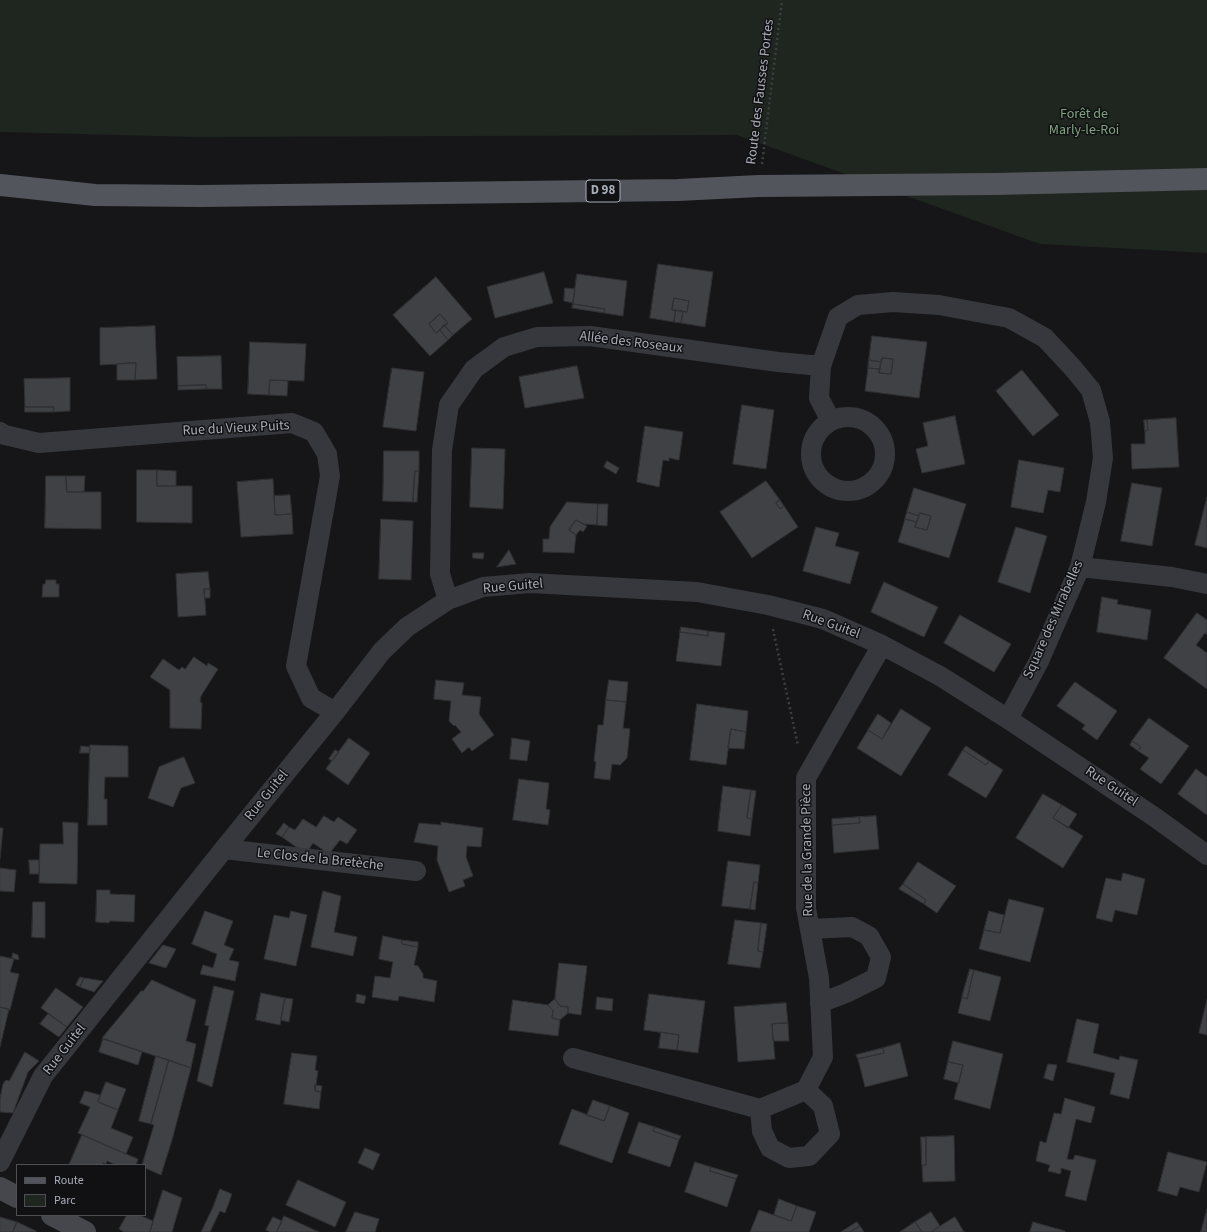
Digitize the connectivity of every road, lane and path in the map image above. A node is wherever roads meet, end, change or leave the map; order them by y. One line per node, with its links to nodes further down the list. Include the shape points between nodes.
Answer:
1 (782, 0): 4 (path, Route des Fausses Portes)
2 (1207, 179): 4 (main road, D 98)
3 (0, 185): 4 (main road, D 98, via 94,195 201,196 678,190)
4 (759, 186)
5 (821, 366): 6 (street, Square des Mirabelles, via 819,398); 8 (street, Square des Mirabelles, via 838,317 858,305 893,302 939,305 1009,318 1045,338 1091,390 1100,422 1103,458 1096,502); 10 (street, Allée des Roseaux, via 590,336 537,336 504,347 474,369 448,405 442,450 440,574)
6 (831, 421)
7 (0, 432): 13 (street, Rue du Vieux Puits, via 39,443 292,423 314,432 327,454 330,476 296,666 311,698)
8 (1080, 567): 9 (street, via 1172,577); 14 (street, Square des Mirabelles, via 1039,660)
9 (1207, 584)
10 (448, 600): 11 (street, Rue Guitel, via 483,587 530,583 697,592); 13 (street, Rue Guitel, via 407,627 382,651)
11 (768, 605): 12 (street, Rue Guitel, via 823,619); 15 (path)
12 (882, 645): 14 (street, Rue Guitel, via 940,676); 15 (street, Rue de la Grande Pièce)
13 (335, 712): 16 (street, Rue Guitel)
14 (1008, 719): 17 (street, Rue Guitel)
15 (806, 778): 19 (street, Rue de la Grande Pièce, via 806,908)
16 (224, 849): 18 (street, Le Clos de la Bretèche); 24 (street, Rue Guitel, via 43,1076)
17 (1207, 855)
18 (416, 871)
19 (810, 929): 20 (street, Rue de la Grande Pièce, via 819,978); 20 (street, via 852,927 869,936 881,958 876,978)
20 (820, 1003): 22 (street, Rue de la Grande Pièce, via 823,1056)
21 (573, 1058): 23 (street)
22 (806, 1090): 23 (street); 23 (street, via 823,1106 830,1134 809,1156 789,1158 770,1148 762,1131)
23 (760, 1109)
24 (0, 1162)
25 (0, 1188): 26 (street)
26 (16, 1196)
27 (54, 1216): 28 (street)
28 (85, 1232)

